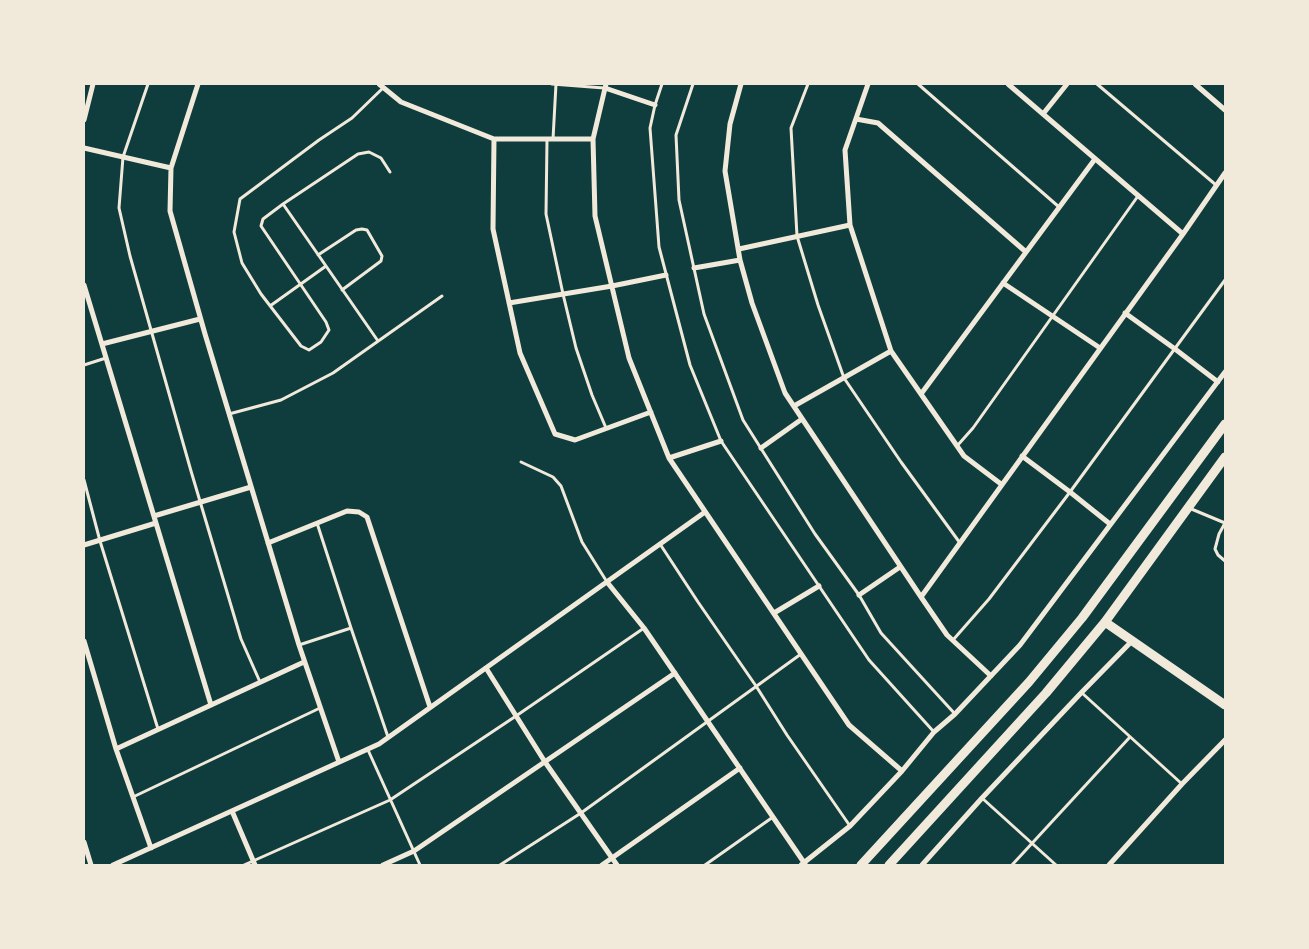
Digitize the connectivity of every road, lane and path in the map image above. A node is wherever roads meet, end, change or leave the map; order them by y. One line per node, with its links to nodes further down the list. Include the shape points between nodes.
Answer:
1 (93, 84): 22 (street)
2 (148, 84): 27 (lane)
3 (198, 84): 29 (street)
4 (552, 84): 5 (lane)
5 (556, 84): 17 (lane); 24 (lane)
6 (662, 84): 18 (lane)
7 (693, 84): 44 (lane, via 676,135 679,200)
8 (741, 84): 39 (street, via 730,124 725,171)
9 (808, 84): 38 (lane, via 790,128)
10 (868, 84): 21 (street)
11 (918, 84): 35 (lane)
12 (1008, 84): 20 (street)
13 (1067, 84): 20 (street)
14 (1097, 84): 32 (lane)
15 (1195, 84): 19 (street)
16 (381, 86): 23 (street, via 402,102); 55 (lane, via 352,118 240,199 234,232 242,263)
17 (605, 86): 18 (street); 25 (street)
18 (655, 105): 45 (lane, via 650,128 653,176 659,247)
19 (1225, 110)
20 (1043, 114): 28 (street)
21 (856, 119): 36 (street, via 845,150); 40 (street, via 878,123)
22 (84, 120)
23 (494, 139): 24 (street); 54 (street, via 493,229)
24 (550, 139): 25 (street); 52 (lane, via 546,214)
25 (593, 139): 50 (street, via 595,216)
26 (84, 148): 27 (street)
27 (122, 157): 29 (street); 59 (lane, via 119,208)
28 (1095, 158): 33 (street); 35 (street)
29 (171, 168): 58 (street, via 170,211)
30 (390, 172): 34 (lane, via 381,158 369,152 358,154)
31 (1225, 173): 32 (street)
32 (1216, 185): 37 (street)
33 (1139, 196): 37 (street); 57 (lane)
34 (283, 204): 41 (lane); 49 (lane, via 263,219 260,226)
35 (1059, 207): 40 (street)
36 (850, 225): 38 (street); 64 (street)
37 (1183, 234): 56 (street)
38 (798, 236): 39 (street); 68 (lane)
39 (739, 249): 42 (street)
40 (1026, 252): 47 (street)
41 (318, 255): 43 (lane); 51 (lane, via 356,230 367,230 382,256 381,261)
42 (740, 260): 44 (street); 71 (street, via 785,394)
43 (326, 266): 49 (lane); 51 (lane)
44 (694, 268): 79 (lane, via 704,314 727,376 744,420)
45 (666, 275): 50 (street); 77 (lane, via 690,365)
46 (1225, 280): 63 (lane)
47 (1004, 283): 57 (street); 70 (street)
48 (84, 285): 61 (street)
49 (300, 285): 55 (lane); 55 (lane, via 329,330 321,342 309,350 301,346)
50 (612, 286): 52 (street); 72 (street, via 629,358)
51 (342, 290): 60 (lane)
52 (563, 294): 54 (street); 76 (lane, via 576,348)
53 (442, 296): 60 (lane)
54 (509, 303): 76 (street, via 520,354 556,434 575,440)
55 (270, 306)
56 (1125, 313): 62 (street); 63 (street)
57 (1053, 316): 62 (street); 78 (lane)
58 (200, 320): 59 (street); 73 (street)
59 (152, 332): 61 (street); 88 (lane)
60 (378, 341): 73 (lane, via 333,372 281,400)
61 (102, 344): 65 (street)
62 (1100, 348): 80 (street)
63 (1175, 349): 69 (street); 87 (lane)
64 (891, 351): 68 (street); 70 (street)
65 (106, 358): 66 (lane); 91 (street)
66 (84, 364)
67 (1225, 372): 69 (street)
68 (844, 378): 71 (street); 97 (lane)
69 (1218, 382): 95 (street)
70 (922, 394): 78 (street)
71 (794, 406): 74 (street)
72 (651, 412): 76 (street); 82 (street)
73 (229, 414): 86 (street)
74 (802, 420): 79 (street); 102 (street)
75 (1225, 424): 165 (street, via 1082,618 1029,682)
76 (606, 428)
77 (721, 441): 82 (street); 104 (lane)
78 (957, 446): 85 (street, via 964,456)
79 (761, 448): 105 (lane, via 815,534)
80 (1022, 456): 85 (street); 87 (street)
81 (1225, 457): 89 (street)
82 (669, 458): 90 (street)
83 (521, 462): 103 (lane, via 553,477 561,486 582,542)
84 (84, 480): 96 (lane)
85 (1002, 484): 97 (street)
86 (251, 487): 88 (street); 98 (street)
87 (1070, 492): 95 (street); 111 (lane, via 989,599)
88 (200, 502): 91 (street); 120 (lane, via 241,639)
89 (1188, 508): 94 (lane); 108 (street)
90 (706, 512): 99 (street); 107 (street)
91 (154, 516): 92 (street)
92 (156, 523): 96 (street); 123 (street)
93 (317, 523): 98 (street); 109 (lane); 125 (street, via 347,511 368,517)
94 (1225, 523): 101 (lane, via 1216,549)
95 (1110, 524): 119 (street, via 1020,645)
96 (100, 541): 100 (street); 130 (lane)
97 (960, 542): 106 (street)
98 (268, 543): 114 (street)
99 (660, 544): 103 (street); 121 (lane)
100 (84, 545)
101 (1225, 562)
102 (900, 567): 105 (street); 106 (street)
103 (607, 582): 110 (street); 117 (street)
104 (819, 586): 107 (street); 131 (lane, via 869,660)
105 (859, 595): 127 (lane, via 881,633)
106 (921, 597): 111 (street)
107 (774, 613): 115 (street)
108 (1105, 622): 113 (street); 166 (street, via 1046,693)
109 (351, 628): 114 (lane); 132 (lane)
110 (644, 628): 118 (street); 128 (lane)
111 (953, 640): 119 (street)
112 (84, 641): 135 (street)
113 (1132, 641): 122 (street); 124 (street)
114 (299, 645): 116 (street)
115 (801, 653): 121 (lane); 140 (street, via 849,725)
116 (304, 662): 120 (street); 126 (street)
117 (486, 668): 125 (street); 128 (street)
118 (675, 673): 129 (street); 138 (street)
119 (991, 676): 127 (street)
120 (260, 682): 123 (street)
121 (756, 686): 129 (lane); 148 (lane)
122 (1081, 693): 133 (lane); 143 (street)
123 (211, 704): 130 (street)
124 (1225, 706)
125 (430, 707): 132 (street)
126 (320, 708): 137 (street); 142 (lane)
127 (955, 714): 131 (street)
128 (516, 716): 138 (street); 144 (lane)
129 (707, 720): 139 (street); 146 (lane)
130 (158, 729): 135 (street)
131 (934, 732): 140 (street)
132 (388, 737): 136 (street)
133 (1130, 737): 141 (lane); 150 (lane)
134 (1225, 740): 141 (street)
135 (116, 749): 142 (street)
136 (367, 749): 137 (street); 144 (lane)
137 (339, 762): 145 (street)
138 (545, 762): 146 (street); 152 (street)
139 (740, 768): 147 (street); 153 (street)
140 (902, 771): 148 (street)
141 (1182, 784): 170 (street)
142 (133, 797): 151 (street)
143 (982, 798): 150 (lane); 167 (street)
144 (390, 800): 152 (lane); 154 (lane)
145 (232, 811): 151 (street); 154 (street)
146 (581, 813): 153 (street); 161 (lane)
147 (774, 817): 155 (street); 164 (lane)
148 (850, 826): 155 (street)
149 (84, 842): 156 (street)
150 (1032, 844): 168 (lane); 169 (lane)
151 (151, 848): 157 (street)
152 (414, 851): 159 (street); 160 (lane)
153 (612, 858): 162 (street); 163 (street)
154 (255, 863): 158 (lane)
155 (804, 864)
156 (90, 865)
157 (113, 865)
158 (244, 865)
159 (382, 865)
160 (420, 865)
161 (500, 865)
162 (602, 865)
163 (617, 865)
164 (705, 865)
165 (861, 865)
166 (889, 865)
167 (922, 865)
168 (1012, 865)
169 (1056, 865)
170 (1109, 865)

